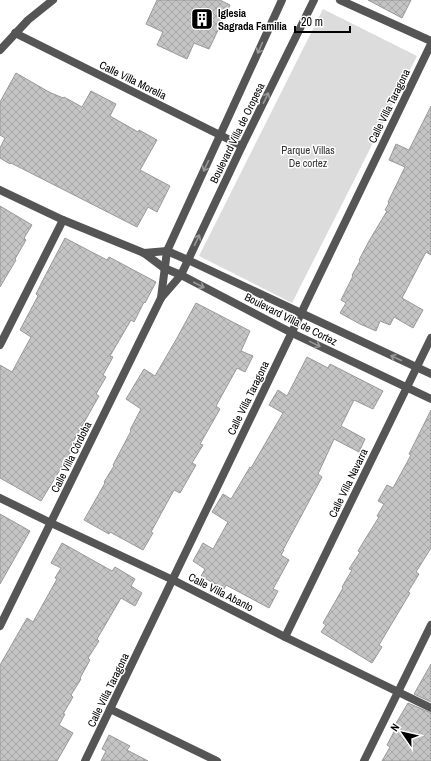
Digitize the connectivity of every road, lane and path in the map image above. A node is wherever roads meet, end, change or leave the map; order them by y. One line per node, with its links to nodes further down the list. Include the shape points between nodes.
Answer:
1 (53, 0): 5 (street)
2 (282, 0): 8 (street, Boulevard Villa de Oropesa, one-way to 8)
3 (314, 0): 9 (street, Boulevard Villa de Oropesa, one-way to 3)
4 (340, 0): 6 (street)
5 (15, 33): 7 (street); 8 (street, Calle Villa Morelia)
6 (431, 43): 18 (street, Calle Villa Taragona)
7 (0, 50)
8 (220, 135): 9 (street, Calle Villa Morelia); 12 (street, Boulevard Villa de Oropesa, one-way to 12)
9 (242, 146): 14 (street, Boulevard Villa de Oropesa, one-way to 9)
10 (0, 190): 11 (street, Boulevard Villa de Cortez)
11 (63, 220): 13 (street, Boulevard Villa de Cortez); 21 (street)
12 (167, 252): 13 (street, Boulevard Villa de Cortez); 14 (street, Boulevard Villa de Cortez); 15 (street, Boulevard Villa de Oropesa)
13 (144, 253): 15 (street, Boulevard Villa de Cortez)
14 (188, 260): 16 (street, Boulevard Villa de Oropesa); 18 (street, Boulevard Villa de Cortez)
15 (164, 268): 16 (street, Boulevard Villa de Cortez); 17 (street, Calle Villa Córdoba)
16 (181, 275): 17 (street, Calle Villa Córdoba); 19 (street, Boulevard Villa de Cortez, one-way to 19)
17 (161, 298): 27 (street, Calle Villa Córdoba)
18 (301, 313): 19 (street, Calle Villa Taragona); 22 (street, Boulevard Villa de Cortez, one-way to 18)
19 (292, 333): 24 (street, Boulevard Villa de Cortez, one-way to 24); 28 (street, Calle Villa Taragona)
20 (431, 338): 22 (street, Calle Villa Navarra)
21 (0, 345)
22 (417, 368): 23 (street, Boulevard Villa de Cortez); 24 (street, Calle Villa Navarra)
23 (431, 374)
24 (407, 388): 25 (street, Boulevard Villa de Cortez); 31 (street, Calle Villa Navarra)
25 (431, 399)
26 (0, 498): 27 (street, Calle Villa Abanto)
27 (51, 523): 28 (street, Calle Villa Abanto); 30 (street, Calle Villa Córdoba)
28 (173, 580): 31 (street, Calle Villa Abanto); 34 (street, Calle Villa Taragona)
29 (431, 625): 32 (street)
30 (0, 626)
31 (285, 637): 32 (street, Calle Villa Abanto)
32 (398, 692): 33 (street, Calle Villa Abanto); 37 (street)
33 (431, 708)
34 (110, 709): 35 (street, Calle Villa Taragona); 36 (street)
35 (85, 761)
36 (217, 761)
37 (364, 761)

